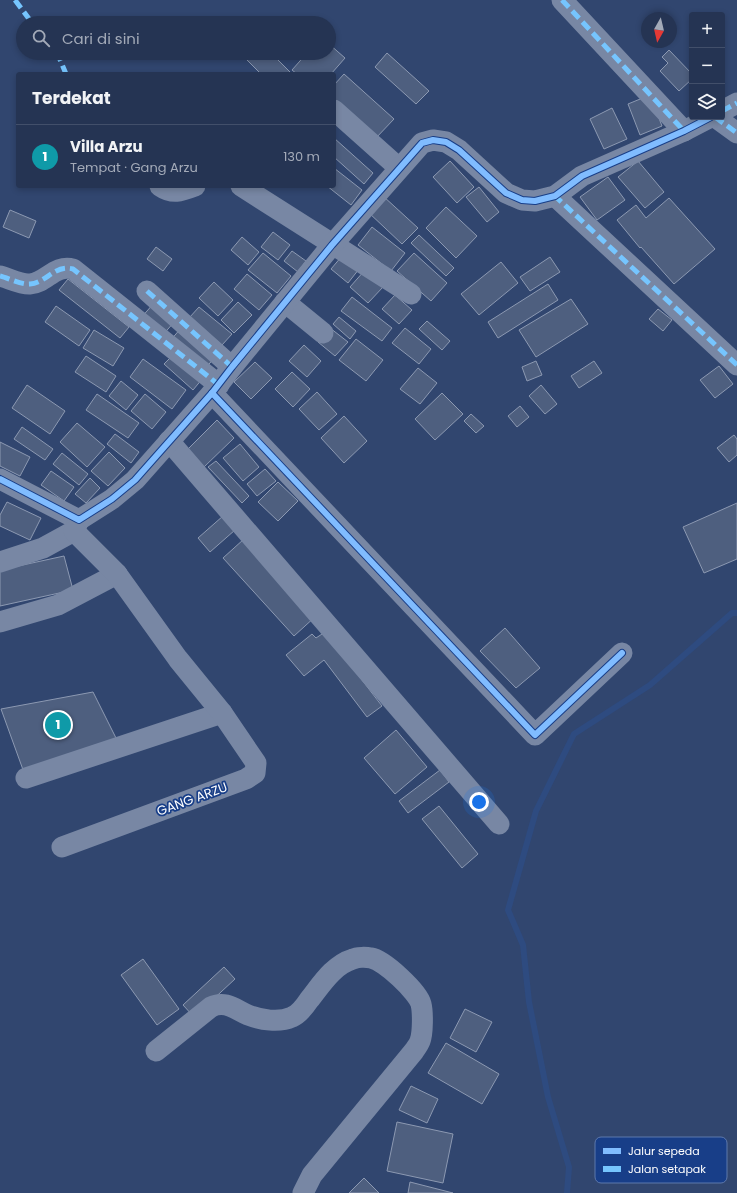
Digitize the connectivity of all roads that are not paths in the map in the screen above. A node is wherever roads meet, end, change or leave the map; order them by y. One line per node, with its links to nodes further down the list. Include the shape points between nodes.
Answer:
1 (562, 0): 7 (street)
2 (737, 103): 3 (street)
3 (725, 109)
4 (336, 112): 9 (street)
5 (705, 120): 7 (street)
6 (719, 120): 8 (street)
7 (684, 131): 13 (street, via 582,176)
8 (737, 133)
9 (399, 168): 13 (street, via 422,143 432,140 446,142 506,194 522,200 535,201); 14 (street)
10 (163, 188): 11 (street, via 181,191)
11 (189, 188)
12 (244, 188): 14 (street)
13 (555, 196): 20 (street)
14 (332, 245): 17 (street); 18 (street)
15 (0, 276): 22 (street, via 30,284 62,268 74,269)
16 (147, 291): 21 (street)
17 (411, 294)
18 (285, 302): 19 (street); 21 (street)
19 (323, 333)
20 (737, 365)
21 (232, 367): 22 (street)
22 (215, 389): 23 (street); 29 (street, via 535,735)
23 (169, 441): 25 (street, via 135,480); 32 (street)
24 (0, 479): 25 (street, GANG ARZU)
25 (76, 526): 26 (street, via 42,548); 27 (street, GANG ARZU)
26 (0, 562)
27 (117, 574): 28 (street, via 58,605); 30 (street, GANG ARZU, via 178,659)
28 (0, 622)
29 (622, 653)
30 (222, 713): 31 (street); 33 (street, GANG ARZU, via 256,763 255,773 246,779)
31 (26, 778)
32 (499, 824)
33 (62, 847)
34 (156, 1051): 35 (street, via 217,1004 264,1020 293,1017 330,973 354,958 371,958 386,965 410,988 421,1003 421,1040 312,1176)
35 (303, 1193)

